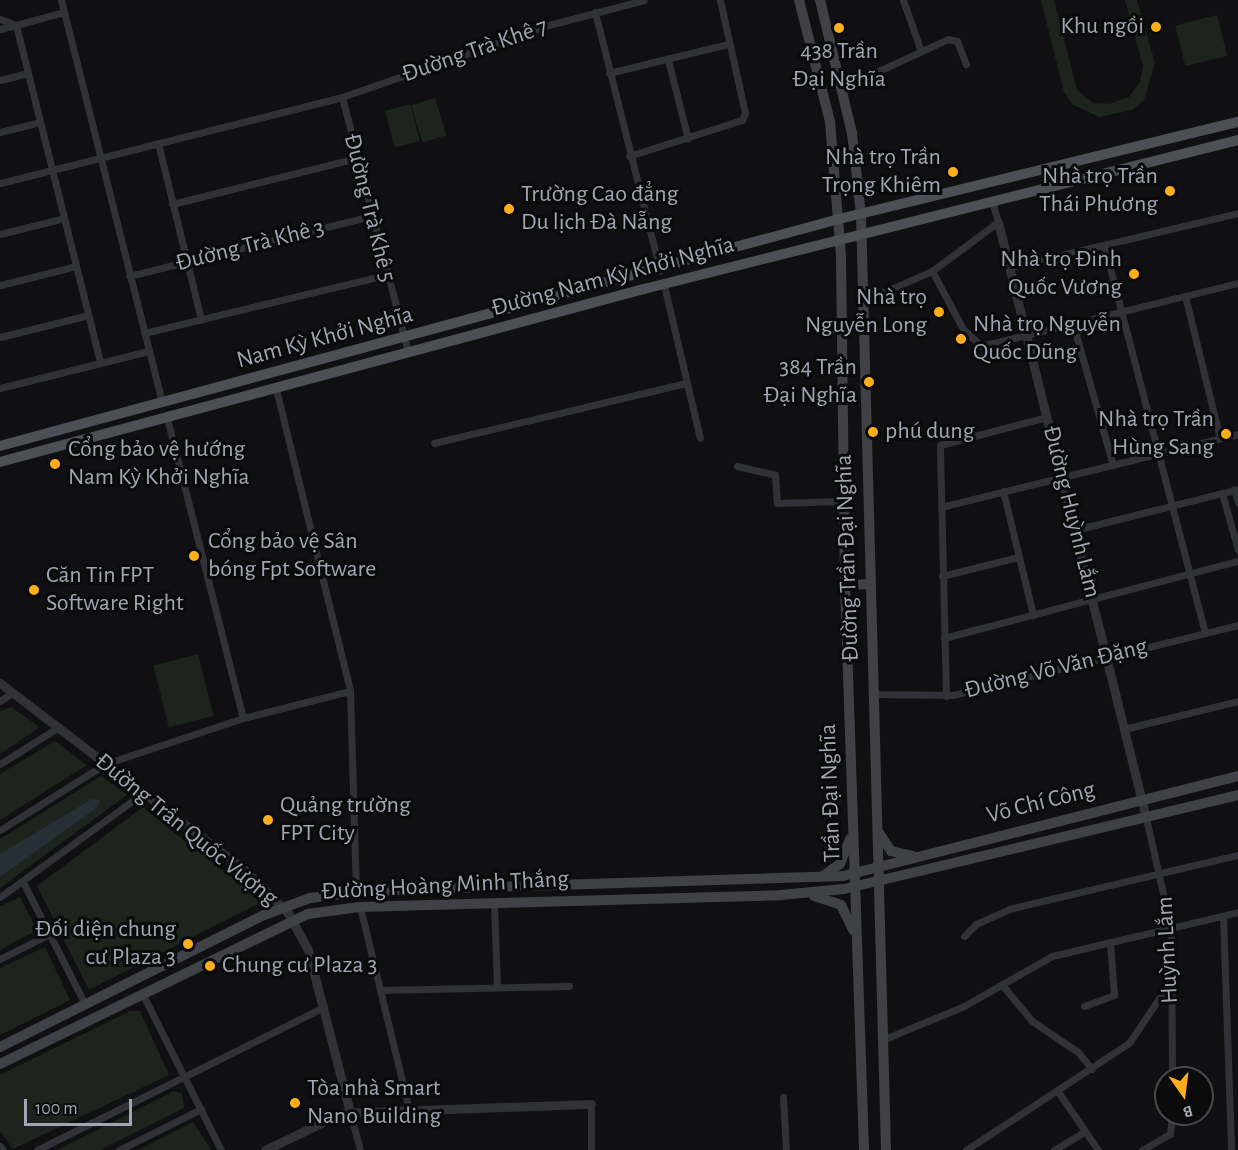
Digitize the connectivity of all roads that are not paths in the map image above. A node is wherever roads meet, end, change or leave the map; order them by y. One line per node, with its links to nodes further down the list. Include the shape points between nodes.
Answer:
1 (61, 0): 7 (street)
2 (644, 0): 8 (street, Đường Trà Khê 7)
3 (720, 0): 12 (street)
4 (799, 0): 38 (main road, Đường Trần Đại Nghĩa, via 830,122)
5 (820, 0): 19 (main road, Đường Trần Đại Nghĩa)
6 (903, 0): 13 (street)
7 (64, 12): 10 (street); 28 (street)
8 (595, 12): 17 (street); 20 (street, Đường Trà Khê 7)
9 (0, 19): 10 (street)
10 (16, 25): 11 (street); 16 (street)
11 (0, 29)
12 (728, 44): 14 (street); 24 (street, via 745,113 734,126)
13 (921, 51): 15 (street, via 954,39); 19 (street)
14 (668, 60): 17 (street); 24 (street)
15 (966, 64)
16 (28, 73): 18 (street); 21 (street)
17 (609, 73): 27 (street)
18 (0, 80)
19 (842, 88): 35 (main road, Đường Trần Đại Nghĩa)
20 (342, 97): 26 (street, Đường Trà Khê 7); 29 (street, Đường Trà Khê 5)
21 (40, 122): 23 (street); 30 (street)
22 (1238, 122): 35 (main road, Đường Nam Kỳ Khởi Nghĩa)
23 (0, 132)
24 (688, 139): 27 (street)
25 (1238, 140): 32 (main road, Đường Nam Kỳ Khởi Nghĩa)
26 (158, 143): 28 (street, Đường Trà Khê 7); 33 (street)
27 (629, 156): 47 (street)
28 (100, 158): 30 (street, Đường Trà Khê 7); 50 (street)
29 (357, 158): 33 (street); 36 (street, Đường Trà Khê 5)
30 (52, 170): 31 (street, Đường Trà Khê 7); 37 (street)
31 (0, 183)
32 (992, 201): 39 (street, Đường Huỳnh Lắm); 41 (main road, Đường Nam Kỳ Khởi Nghĩa)
33 (172, 204): 44 (street)
34 (1238, 213): 43 (street)
35 (861, 214): 38 (main road, Đường Nam Kỳ Khởi Nghĩa); 41 (main road, Đường Trần Đại Nghĩa)
36 (371, 216): 44 (street, Đường Trà Khê 3); 49 (street, Đường Trà Khê 5)
37 (64, 219): 40 (street); 45 (street)
38 (838, 219): 42 (main road, Đường Trần Đại Nghĩa); 47 (main road, Đường Nam Kỳ Khởi Nghĩa)
39 (998, 222): 46 (street, Đường Huỳnh Lắm); 48 (street)
40 (0, 234)
41 (862, 234): 42 (main road, Đường Nam Kỳ Khởi Nghĩa); 55 (main road, Đường Trần Đại Nghĩa)
42 (840, 239): 53 (main road, Đường Nam Kỳ Khởi Nghĩa); 74 (main road, Đường Trần Đại Nghĩa)
43 (1104, 245): 46 (street); 56 (street)
44 (187, 261): 50 (street, Đường Trà Khê 3); 58 (street)
45 (76, 266): 52 (street); 57 (street)
46 (1010, 267): 61 (street, Đường Huỳnh Lắm)
47 (660, 271): 53 (main road); 63 (main road, Nam Kỳ Khởi Nghĩa)
48 (932, 271): 55 (street); 61 (street, via 963,329 981,346)
49 (385, 275): 58 (street); 63 (street, Đường Trà Khê 5)
50 (129, 276): 60 (street)
51 (1238, 283): 54 (street)
52 (0, 285)
53 (664, 285): 65 (main road, Đường Nam Kỳ Khởi Nghĩa); 67 (street)
54 (1185, 296): 56 (street); 76 (street)
55 (863, 301): 97 (main road, Đường Trần Đại Nghĩa)
56 (1122, 312): 59 (street); 79 (street)
57 (88, 315): 62 (street); 66 (street)
58 (201, 320): 60 (street)
59 (1073, 324): 61 (street); 81 (street)
60 (144, 333): 64 (street)
61 (1027, 335): 71 (street, Đường Huỳnh Lắm)
62 (0, 337)
63 (403, 339): 65 (street, Đường Trà Khê 5); 70 (main road, Nam Kỳ Khởi Nghĩa)
64 (148, 351): 66 (street); 70 (street)
65 (408, 353): 69 (main road, Đường Nam Kỳ Khởi Nghĩa)
66 (100, 363): 68 (street)
67 (686, 383): 75 (street); 77 (street)
68 (0, 388)
69 (276, 389): 72 (main road, Đường Nam Kỳ Khởi Nghĩa); 106 (street)
70 (162, 403): 78 (main road, Nam Kỳ Khởi Nghĩa)
71 (1047, 417): 83 (street, Đường Huỳnh Lắm); 90 (street, via 940,445)
72 (167, 418): 80 (main road, Đường Nam Kỳ Khởi Nghĩa); 112 (street)
73 (1238, 434): 76 (street)
74 (843, 435): 87 (main road, Trần Đại Nghĩa)
75 (699, 438)
76 (1220, 438): 79 (street)
77 (434, 443)
78 (0, 446)
79 (1160, 453): 81 (street); 89 (street)
80 (0, 462)
81 (1113, 465): 83 (street)
82 (737, 466): 87 (street, via 775,475 777,503)
83 (1063, 476): 85 (street); 91 (street, Đường Huỳnh Lắm)
84 (1236, 489): 86 (street); 88 (street)
85 (1004, 491): 90 (street); 93 (street)
86 (1222, 493): 89 (street); 92 (street)
87 (844, 501): 98 (main road, Trần Đại Nghĩa)
88 (1238, 502)
89 (1173, 505): 91 (street); 95 (street)
90 (941, 507): 96 (street)
91 (1075, 530): 99 (street, Đường Huỳnh Lắm)
92 (1238, 549)
93 (1018, 557): 96 (street); 100 (street)
94 (1238, 561): 95 (street)
95 (1190, 574): 99 (street); 102 (street)
96 (942, 576): 103 (street)
97 (868, 584): 98 (main road); 108 (main road, Đường Trần Đại Nghĩa)
98 (845, 585): 124 (main road, Trần Đại Nghĩa)
99 (1092, 599): 100 (street); 104 (street, Đường Huỳnh Lắm)
100 (1033, 615): 103 (street)
101 (1238, 625): 102 (street, Đường Võ Văn Đặng)
102 (1205, 633): 104 (street, Đường Võ Văn Đặng)
103 (944, 638): 109 (street)
104 (1106, 657): 109 (street, Đường Võ Văn Đặng); 114 (street, Đường Huỳnh Lắm)
105 (0, 683): 107 (street, Đường Trần Quốc Vượng)
106 (350, 691): 112 (street); 135 (street)
107 (12, 693): 110 (street); 113 (street, Đường Trần Quốc Vượng)
108 (873, 694): 109 (street, Đường Võ Văn Đặng); 122 (main road, Đường Trần Đại Nghĩa)
109 (946, 696)
110 (0, 701)
111 (1238, 701): 114 (street)
112 (243, 718): 116 (street)
113 (57, 728): 115 (street); 116 (street, Đường Trần Quốc Vượng)
114 (1124, 729): 120 (street, Đường Huỳnh Lắm)
115 (0, 764)
116 (105, 764): 118 (street, Đường Trần Quốc Vượng); 123 (street)
117 (1238, 776): 120 (main road, Võ Chí Công)
118 (143, 793): 132 (street); 139 (street, Đường Trần Quốc Vượng)
119 (1238, 795): 121 (main road, Võ Chí Công)
120 (1142, 800): 121 (street, Đường Huỳnh Lắm); 126 (main road, Võ Chí Công)
121 (1147, 821): 129 (street, Huỳnh Lắm); 131 (main road, Võ Chí Công)
122 (877, 825): 126 (main road, via 891,851); 127 (main road, Đường Trần Đại Nghĩa)
123 (0, 830)
124 (853, 830): 128 (main road, Trần Đại Nghĩa); 130 (main road, via 840,864)
125 (1238, 855): 129 (street)
126 (921, 856): 127 (main road, Võ Chí Công)
127 (878, 868): 128 (main road, Võ Chí Công); 131 (main road, Đường Trần Đại Nghĩa)
128 (854, 874): 130 (main road, Đường Hoàng Minh Thắng); 133 (main road, Trần Đại Nghĩa)
129 (1163, 874): 144 (street, Huỳnh Lắm); 146 (street, via 1009,909 976,924)
130 (810, 879): 134 (main road, Đường Hoàng Minh Thắng)
131 (879, 881): 133 (main road, Võ Chí Công); 160 (main road, Đường Trần Đại Nghĩa)
132 (24, 884): 137 (street); 145 (street)
133 (855, 887): 136 (main road, Đường Hoàng Minh Thắng); 148 (main road, Trần Đại Nghĩa)
134 (494, 888): 135 (main road, Đường Hoàng Minh Thắng); 138 (main road)
135 (356, 892): 139 (main road, Đường Hoàng Minh Thắng)
136 (781, 895): 138 (main road, Đường Hoàng Minh Thắng); 148 (main road, via 837,902 849,918)
137 (0, 897)
138 (494, 904): 140 (main road, Đường Hoàng Minh Thắng); 154 (street)
139 (283, 906): 143 (street, Đường Trần Quốc Vượng); 150 (main road, Đường Hoàng Minh Thắng)
140 (360, 907): 143 (main road, Đường Hoàng Minh Thắng); 155 (street)
141 (1238, 912): 142 (street)
142 (1223, 916): 144 (street); 189 (street)
143 (293, 919): 156 (main road, Đường Hoàng Minh Thắng); 159 (street, Đường Trần Quốc Vượng, via 306,944)
144 (1171, 929): 147 (street); 151 (street, Huỳnh Lắm)
145 (49, 934): 149 (street); 157 (street)
146 (964, 936)
147 (1110, 942): 153 (street, via 1052,956); 158 (street, via 1114,995)
148 (857, 947): 183 (main road, Trần Đại Nghĩa)
149 (0, 959)
150 (135, 979): 156 (main road); 157 (main road, Đường Hoàng Minh Thắng)
151 (1170, 981): 163 (street, Huỳnh Lắm); 164 (street, via 1129,1043)
152 (569, 986): 154 (street)
153 (1003, 986): 160 (street); 164 (street, via 1032,1021 1078,1052)
154 (497, 987): 155 (street)
155 (380, 990): 170 (street)
156 (142, 993): 162 (main road, Đường Hoàng Minh Thắng); 165 (street)
157 (85, 1004): 161 (main road, Đường Hoàng Minh Thắng)
158 (1084, 1006)
159 (324, 1007): 165 (street); 171 (street, Đường Trần Quốc Vượng)
160 (882, 1040): 184 (main road)
161 (0, 1047)
162 (0, 1064)
163 (1172, 1066)
164 (1092, 1069): 166 (street)
165 (184, 1077): 169 (street); 176 (street)
166 (1059, 1093): 173 (street); 185 (street)
167 (783, 1097): 182 (street)
168 (591, 1104): 170 (street); 181 (street)
169 (201, 1109): 177 (street); 178 (street)
170 (409, 1110): 171 (street)
171 (350, 1112): 179 (street); 180 (street, Đường Trần Quốc Vượng)
172 (1173, 1126): 188 (street, via 1170,1134)
173 (1084, 1132): 186 (street); 187 (street)
174 (0, 1146): 175 (street)
175 (3, 1150)
176 (37, 1150)
177 (119, 1150)
178 (221, 1150)
179 (265, 1150)
180 (360, 1150)
181 (591, 1150)
182 (786, 1150)
183 (864, 1150)
184 (886, 1150)
185 (966, 1150)
186 (1054, 1150)
187 (1098, 1150)
188 (1142, 1150)
189 (1231, 1150)

